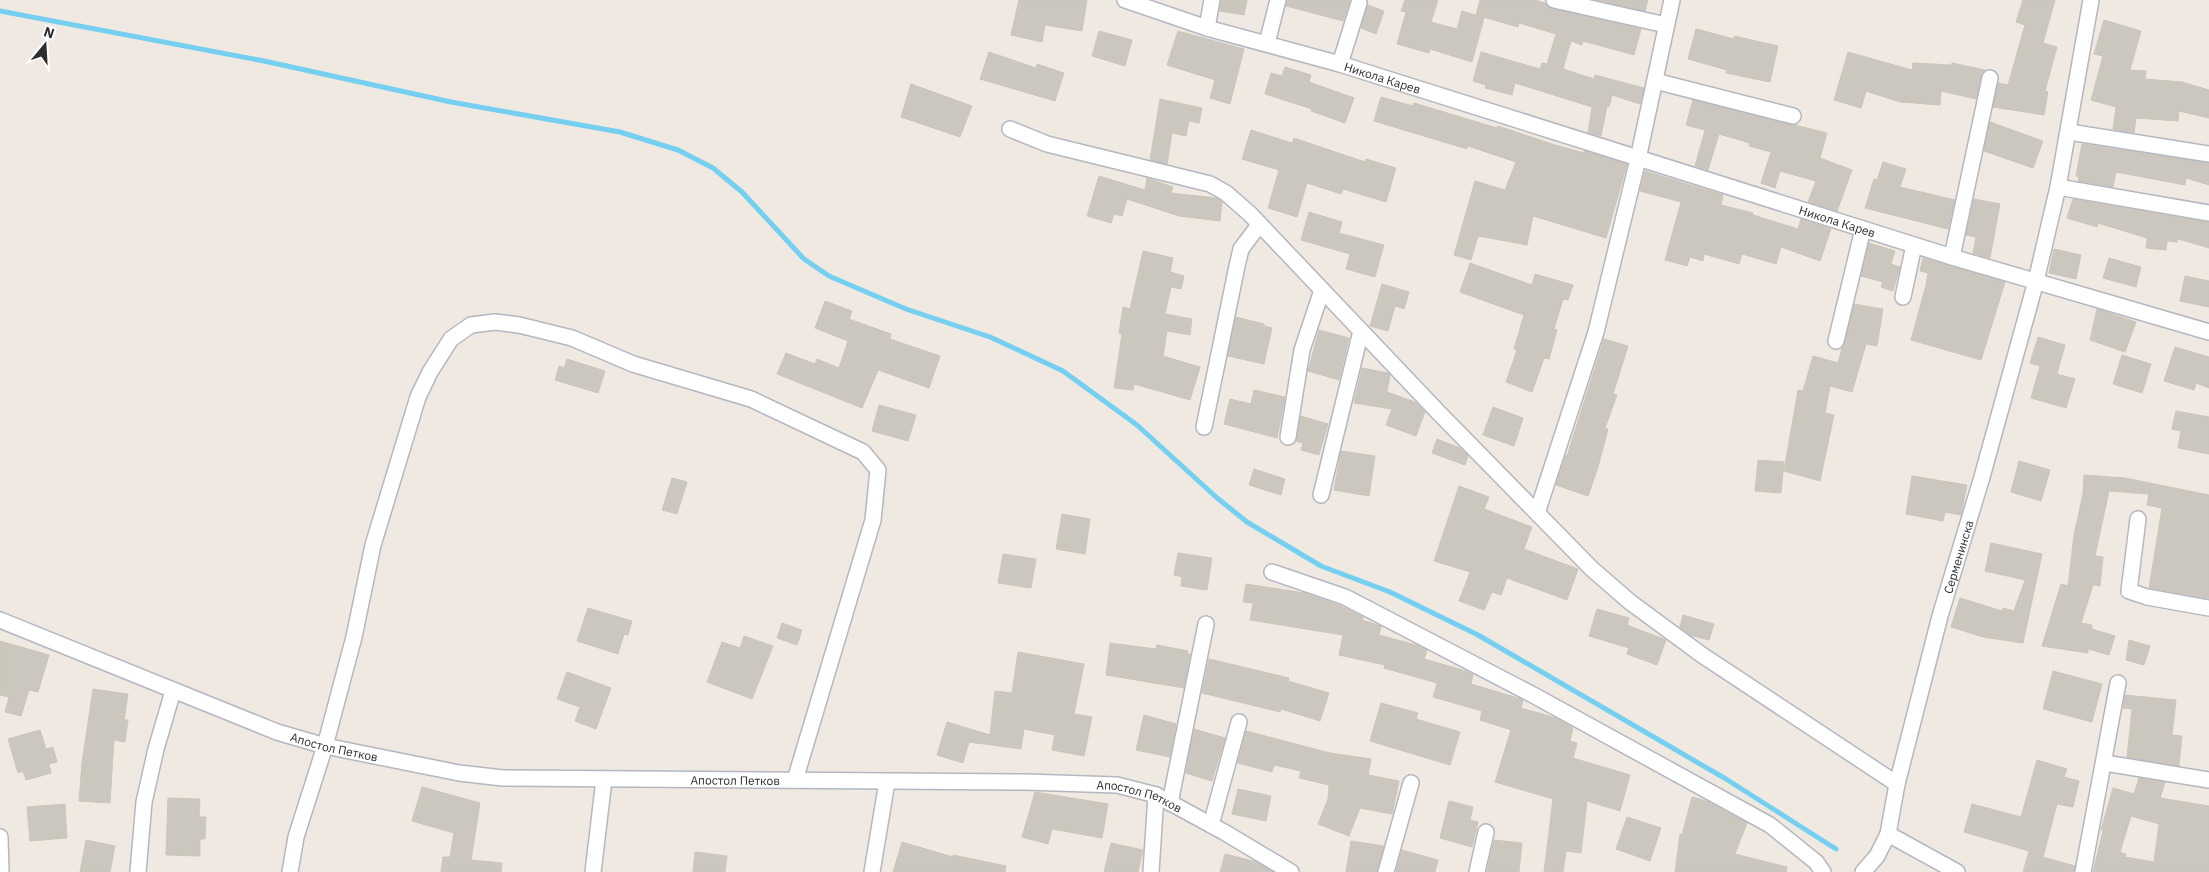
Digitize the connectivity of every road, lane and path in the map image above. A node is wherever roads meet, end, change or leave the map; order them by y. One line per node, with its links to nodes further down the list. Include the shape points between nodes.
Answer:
1 (1125, 0): 9 (street, Никола Карев)
2 (1212, 0): 9 (street)
3 (1278, 0): 10 (street)
4 (1554, 0): 8 (street)
5 (1672, 0): 8 (street)
6 (2091, 0): 16 (street)
7 (1359, 3): 11 (street)
8 (1666, 25): 13 (street)
9 (1207, 28): 10 (street, Никола Карев)
10 (1267, 43): 11 (street, Никола Карев)
11 (1340, 64): 18 (street, Никола Карев)
12 (1990, 78): 24 (street)
13 (1655, 81): 14 (street); 18 (street)
14 (1793, 116)
15 (1010, 129): 21 (street, via 1047,144 1210,184 1226,192)
16 (2068, 132): 17 (street); 19 (street)
17 (2209, 154)
18 (1638, 159): 22 (street, Никола Карев); 34 (street, via 1596,332)
19 (2058, 187): 20 (street); 25 (street)
20 (2209, 212)
21 (1259, 225): 26 (street); 31 (street, via 1241,249)
22 (1863, 229): 23 (street, Никола Карев); 30 (street)
23 (1914, 245): 24 (street, Никола Карев); 27 (street)
24 (1952, 257): 25 (street, Никола Карев)
25 (2036, 281): 29 (street, Никола Карев); 50 (street, Серменинска, via 1940,616)
26 (1322, 290): 28 (street); 32 (street, via 1302,350)
27 (1903, 297)
28 (1361, 331): 33 (street); 34 (street)
29 (2209, 332)
30 (1836, 341)
31 (1204, 427)
32 (1288, 437)
33 (1321, 495)
34 (1537, 513): 50 (street, via 1630,602 1760,695)
35 (2138, 518): 37 (street, via 2129,591)
36 (1272, 572): 66 (street, via 1345,597 1535,696 1770,824 1816,862)
37 (2209, 608)
38 (0, 620): 41 (street, Апостол Петков)
39 (1206, 624): 52 (street)
40 (2118, 683): 44 (street)
41 (173, 691): 43 (street, Апостол Петков, via 277,732); 58 (street, via 144,802)
42 (1239, 722): 53 (street)
43 (325, 746): 45 (street, Апостол Петков, via 459,773 502,778); 46 (street, via 354,637 373,545 418,397 451,339 471,325 495,322 572,338 633,364 751,400 863,452 878,470 873,520); 59 (street, via 296,837)
44 (2105, 763): 47 (street); 69 (street)
45 (604, 780): 46 (street, Апостол Петков); 60 (street)
46 (795, 780): 48 (street, Апостол Петков)
47 (2209, 780)
48 (887, 782): 51 (street, Апостол Петков, via 1092,783 1117,785); 61 (street)
49 (1411, 783): 64 (street)
50 (1897, 784): 55 (street, Серменинска)
51 (1156, 795): 52 (street, Апостол Петков); 62 (street)
52 (1170, 803): 53 (street, Апостол Петков)
53 (1211, 825): 63 (street, Апостол Петков)
54 (1486, 832): 65 (street)
55 (1888, 834): 67 (street, Серменинска); 68 (street)
56 (0, 837): 57 (street)
57 (1, 872)
58 (138, 872)
59 (290, 872)
60 (594, 872)
61 (872, 872)
62 (1151, 872)
63 (1291, 872)
64 (1386, 872)
65 (1477, 872)
66 (1823, 872)
67 (1864, 872)
68 (1957, 872)
69 (2083, 872)

